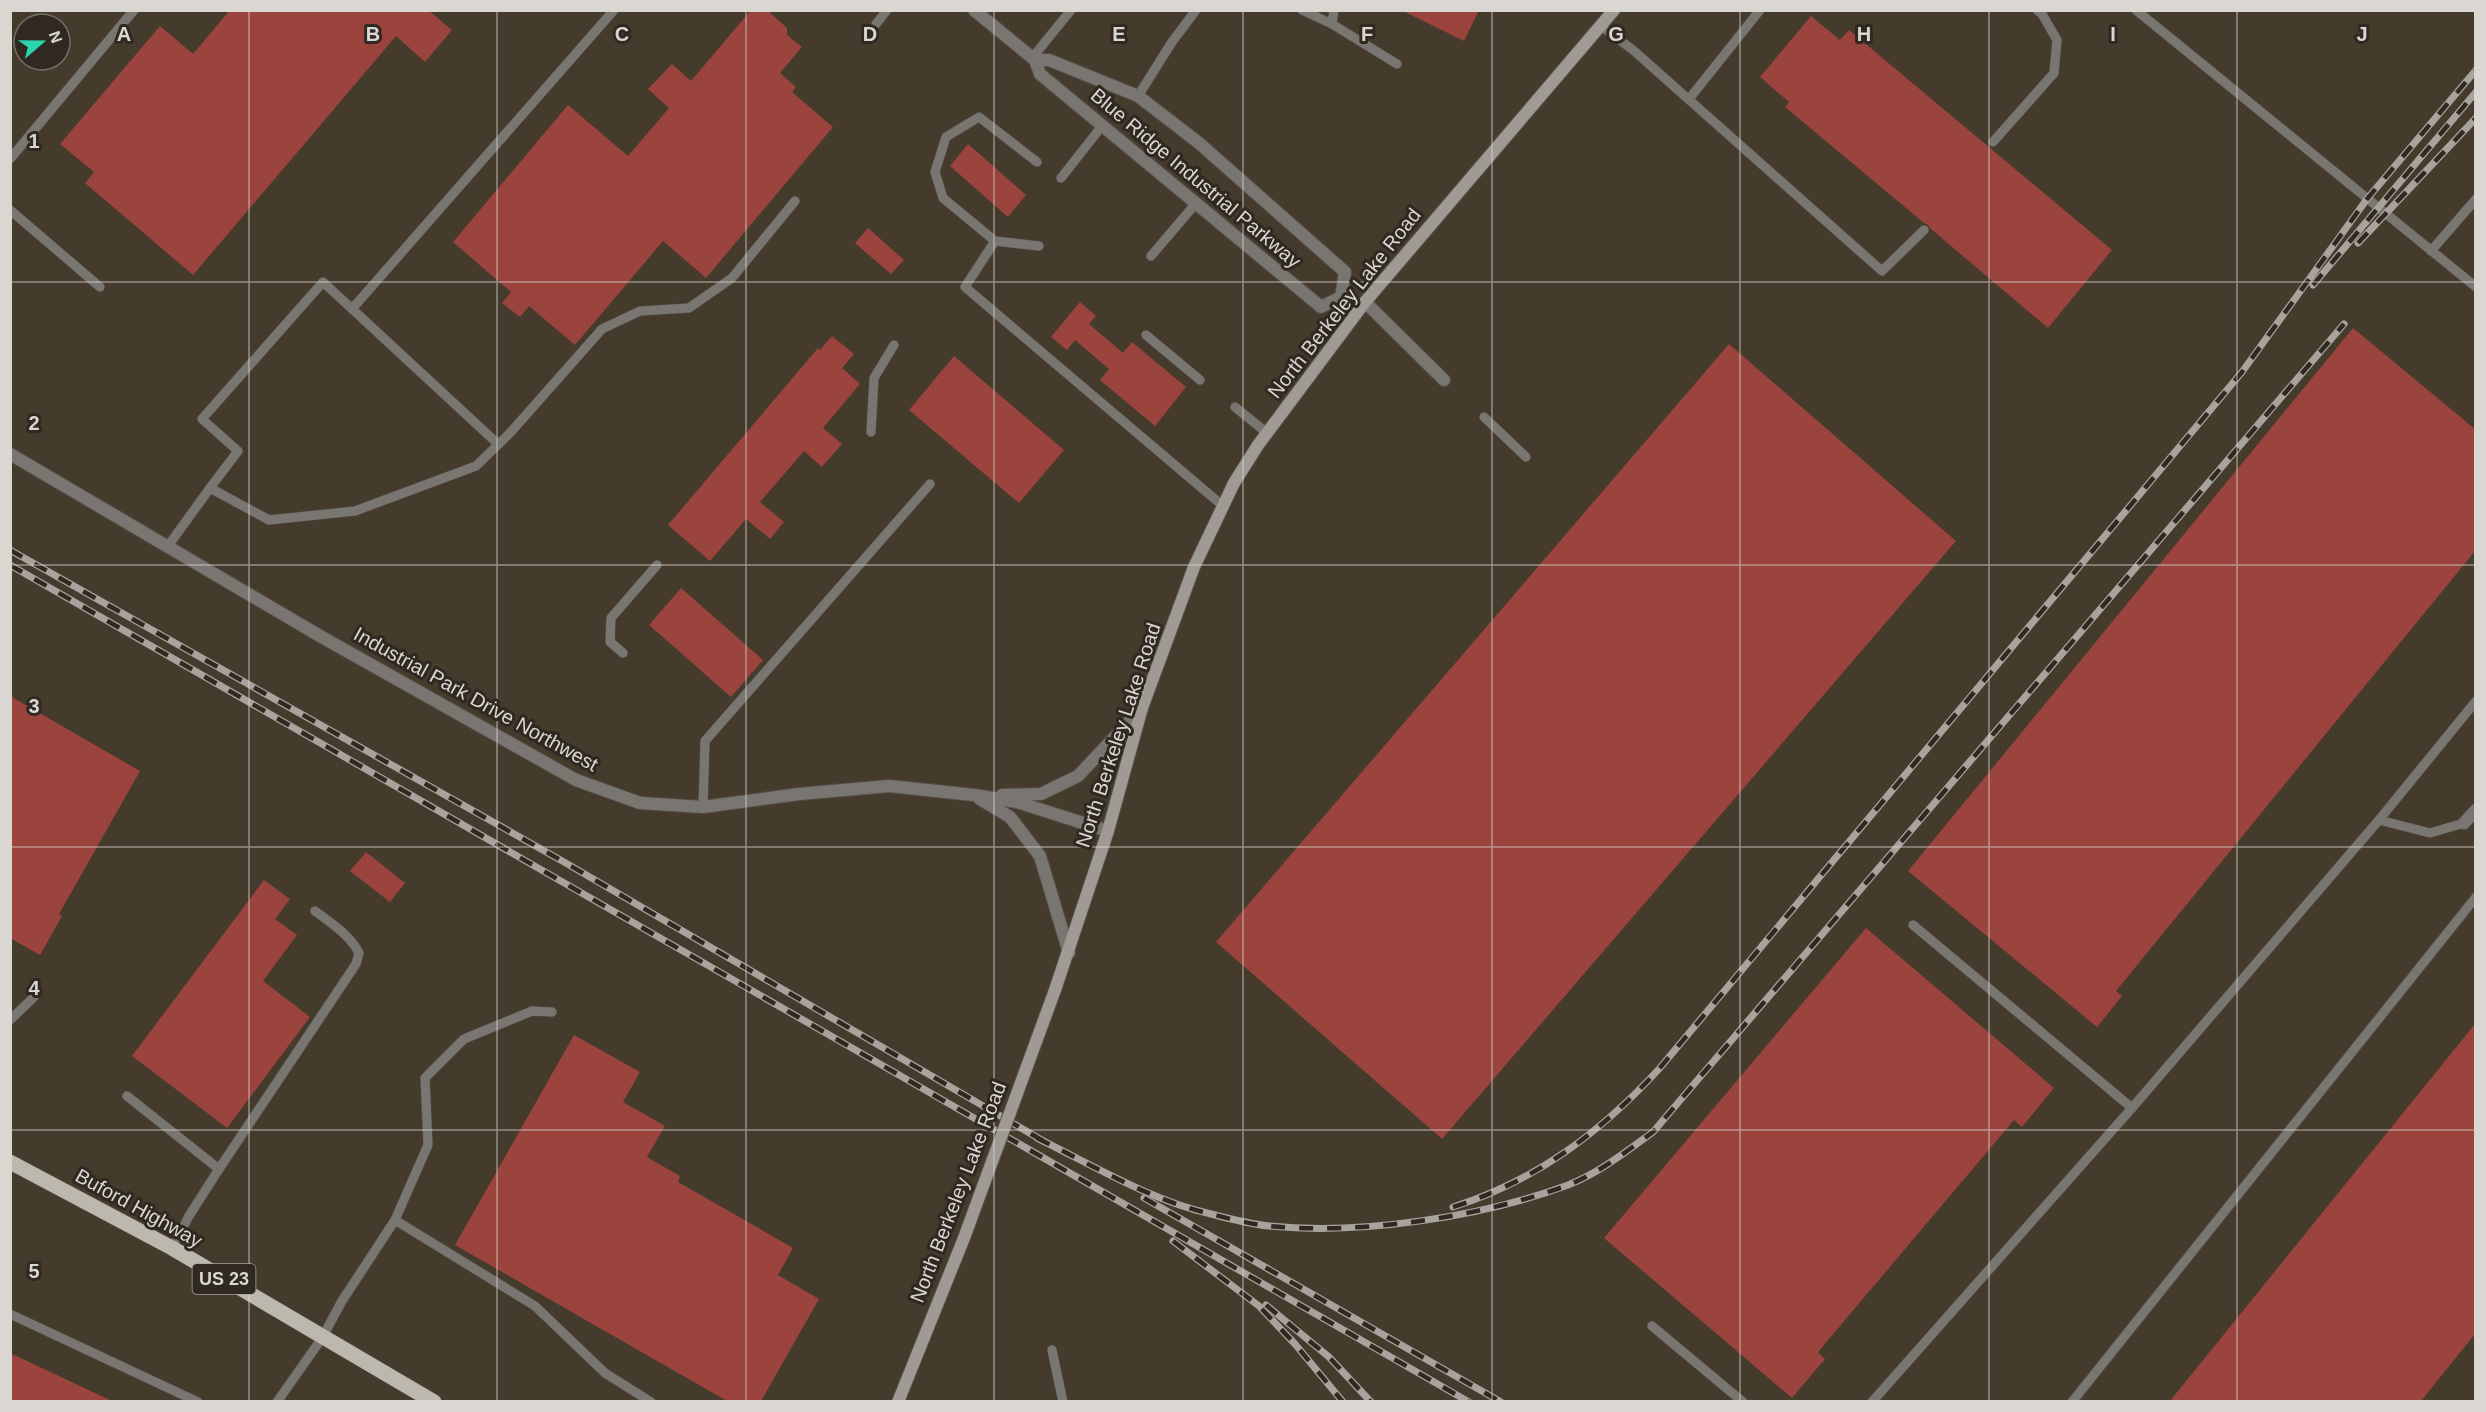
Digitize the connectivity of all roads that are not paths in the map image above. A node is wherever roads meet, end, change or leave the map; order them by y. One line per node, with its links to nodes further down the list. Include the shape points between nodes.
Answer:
1 (134, 10): 22 (lane)
2 (615, 10): 38 (lane)
3 (887, 10): 13 (lane)
4 (974, 10): 16 (street, Blue Ridge Industrial Parkway)
5 (1071, 10): 16 (lane)
6 (1196, 10): 18 (lane)
7 (1302, 10): 14 (lane)
8 (1334, 10): 14 (lane)
9 (1614, 10): 15 (street, North Berkeley Lake Road)
10 (1760, 10): 19 (lane)
11 (2037, 10): 21 (lane, via 2057,40 2054,73)
12 (2136, 10): 32 (lane)
13 (876, 24)
14 (1332, 24): 17 (lane)
15 (1601, 26): 19 (lane); 37 (street, North Berkeley Lake Road)
16 (1034, 59): 18 (street, Blue Ridge Industrial Parkway, via 1048,60); 20 (street, Blue Ridge Industrial Parkway, via 1040,74)
17 (1397, 64)
18 (1138, 96): 36 (street, Blue Ridge Industrial Parkway, via 1199,143 1346,272)
19 (1689, 99): 29 (lane, via 1882,271)
20 (1102, 126): 24 (lane); 27 (street, Blue Ridge Industrial Parkway)
21 (1994, 142)
22 (10, 159)
23 (1037, 162): 30 (lane, via 979,117 946,137 935,172 943,198)
24 (1061, 178)
25 (2475, 199): 32 (lane)
26 (795, 201): 47 (lane, via 732,278 689,308 640,311 602,329)
27 (1197, 202): 33 (lane); 36 (street, Blue Ridge Industrial Parkway, via 1321,307)
28 (10, 210): 34 (lane)
29 (1924, 230)
30 (995, 241): 31 (lane); 52 (lane, via 965,287)
31 (1039, 246)
32 (2431, 251): 35 (lane)
33 (1151, 256)
34 (100, 287)
35 (2475, 287)
36 (1341, 297): 37 (street)
37 (1362, 306): 42 (street); 46 (street, North Berkeley Lake Road)
38 (352, 309): 47 (lane); 51 (lane, via 323,282 202,419 238,451)
39 (1146, 334): 41 (lane)
40 (894, 345): 45 (lane, via 874,378)
41 (1200, 380)
42 (1444, 380)
43 (1235, 407): 46 (lane)
44 (1484, 417): 49 (lane)
45 (871, 432)
46 (1267, 433): 52 (street, North Berkeley Lake Road)
47 (498, 444): 51 (lane, via 476,466 355,511 269,520)
48 (10, 454): 53 (street, Industrial Park Drive Northwest)
49 (1526, 457)
50 (930, 484): 59 (lane, via 705,741)
51 (210, 488): 53 (lane)
52 (1223, 506): 57 (street, North Berkeley Lake Road, via 1194,567)
53 (168, 546): 59 (street, Industrial Park Drive Northwest, via 576,780 640,803)
54 (657, 565): 55 (lane, via 611,618 610,642)
55 (622, 653)
56 (2475, 701): 61 (lane)
57 (1142, 708): 58 (street, via 1078,776 1041,794); 63 (street, North Berkeley Lake Road)
58 (974, 795): 59 (street, Industrial Park Drive Northwest, via 889,786); 63 (street, Industrial Park Drive Northwest, via 1017,802); 67 (street, via 1010,817 1040,856)
59 (703, 807)
60 (2475, 810): 62 (street)
61 (2379, 820): 62 (lane, via 2430,833); 72 (lane)
62 (2464, 824)
63 (1108, 831): 67 (street, North Berkeley Lake Road)
64 (2475, 897): 89 (lane)
65 (315, 911): 74 (lane, via 356,947 356,964)
66 (1913, 926): 72 (lane)
67 (1069, 953): 85 (street, North Berkeley Lake Road, bridge, via 964,1239)
68 (34, 997): 70 (lane)
69 (552, 1012): 75 (lane, via 532,1011 464,1039 425,1078 428,1145)
70 (10, 1020)
71 (127, 1096): 74 (lane)
72 (2132, 1108): 88 (lane)
73 (10, 1162): 76 (main road, Buford Highway / US 23)
74 (219, 1169): 76 (lane)
75 (395, 1220): 79 (lane); 84 (lane, via 535,1306 605,1373)
76 (172, 1248): 79 (main road, Buford Highway / US 23)
77 (10, 1314): 81 (lane)
78 (1652, 1326): 87 (lane)
79 (322, 1338): 82 (lane); 83 (main road, Buford Highway / US 23)
80 (1052, 1350): 86 (lane)
81 (198, 1401)
82 (278, 1401)
83 (434, 1401)
84 (651, 1401)
85 (898, 1401)
86 (1063, 1401)
87 (1743, 1401)
88 (1872, 1401)
89 (2072, 1401)

